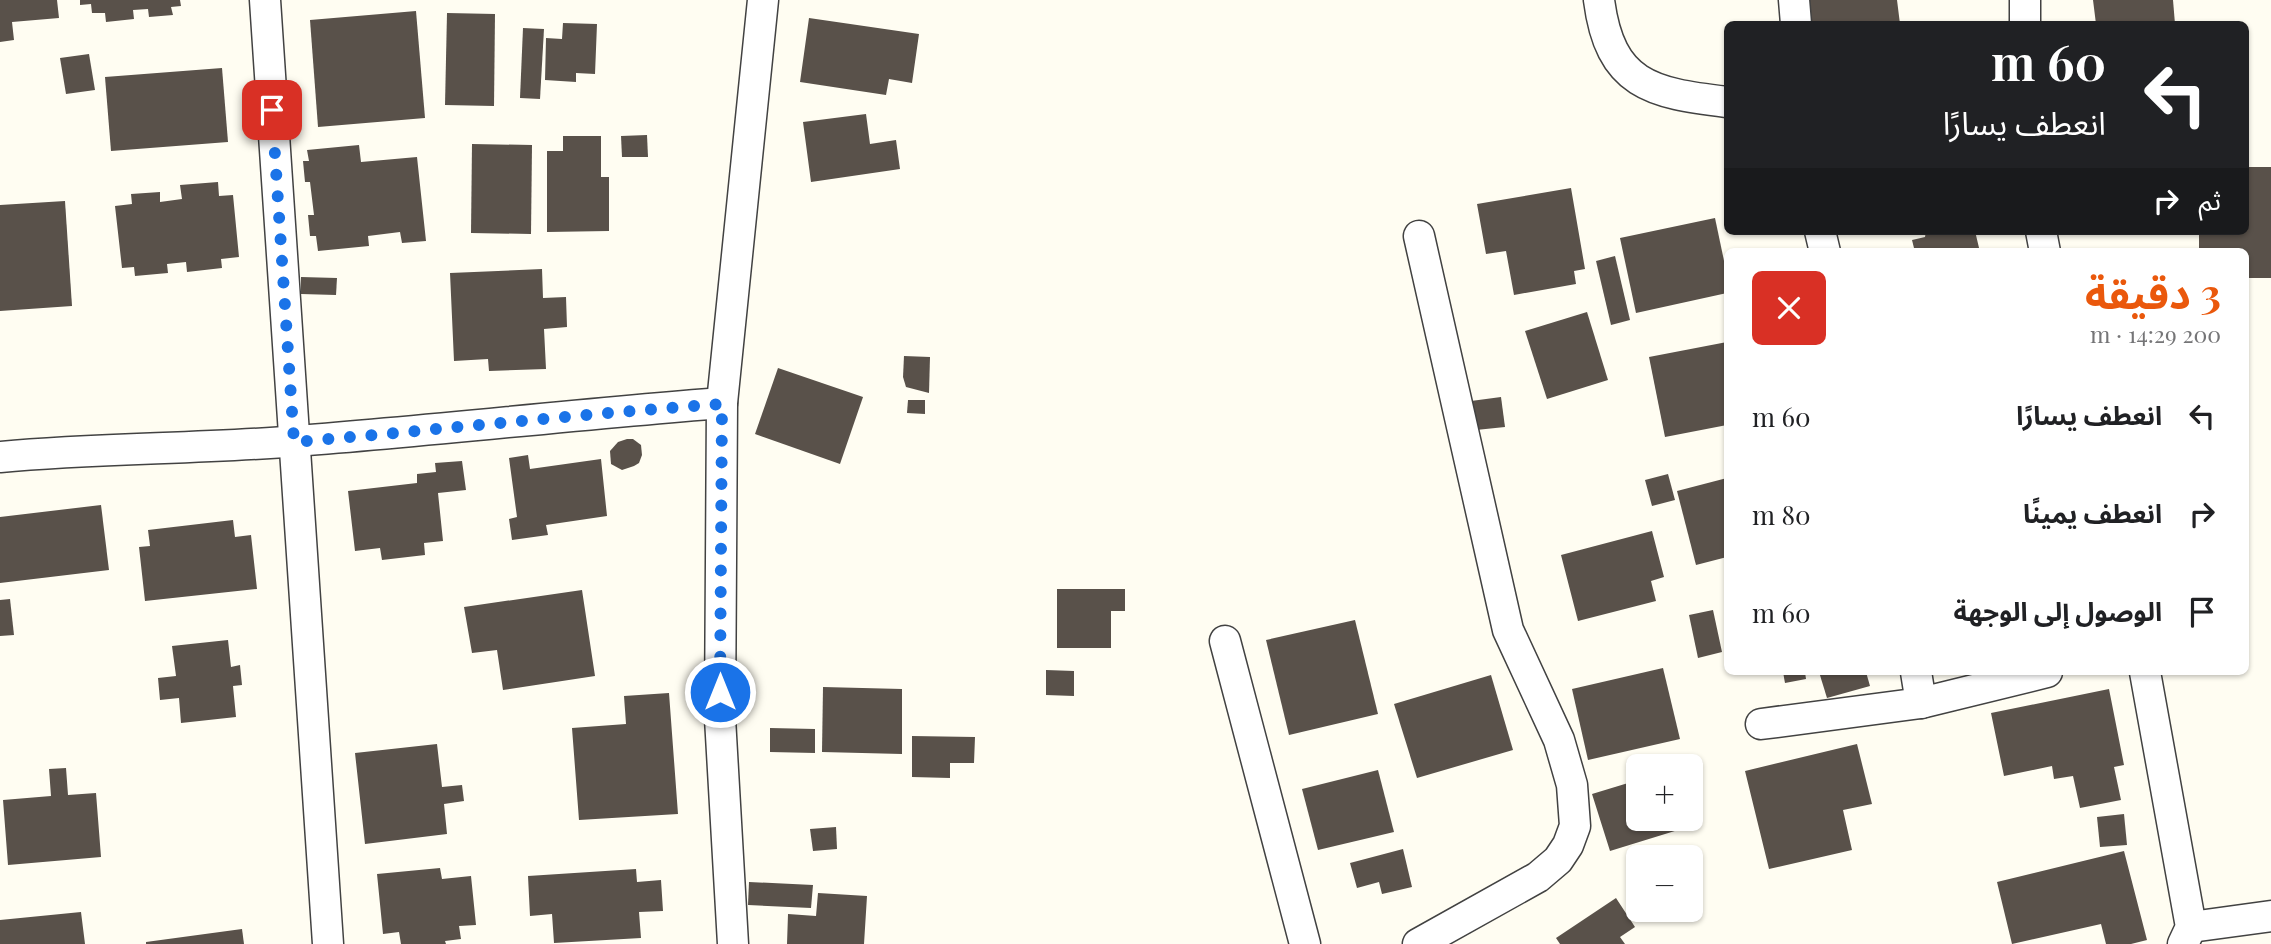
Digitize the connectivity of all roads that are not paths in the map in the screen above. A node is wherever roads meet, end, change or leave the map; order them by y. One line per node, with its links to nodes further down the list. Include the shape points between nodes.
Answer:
1 (265, 0): 11 (street)
2 (764, 0): 10 (street)
3 (1599, 0): 8 (street, via 1609,46 1633,75 1668,93)
4 (1794, 0): 6 (street)
5 (2025, 0): 7 (street)
6 (1796, 21)
7 (2025, 21)
8 (1724, 102)
9 (1419, 236): 24 (street, via 1508,630 1559,740 1572,785 1575,826 1558,860 1538,877)
10 (722, 404): 11 (street); 22 (street, via 720,718)
11 (294, 442): 12 (street); 21 (street)
12 (0, 457)
13 (1225, 641): 23 (street)
14 (1916, 675): 17 (street)
15 (2035, 675): 17 (street)
16 (2145, 675): 20 (street)
17 (1921, 703): 18 (street)
18 (1761, 724)
19 (2271, 916): 20 (street)
20 (2187, 936)
21 (328, 944)
22 (733, 944)
23 (1305, 944)
24 (1418, 944)

